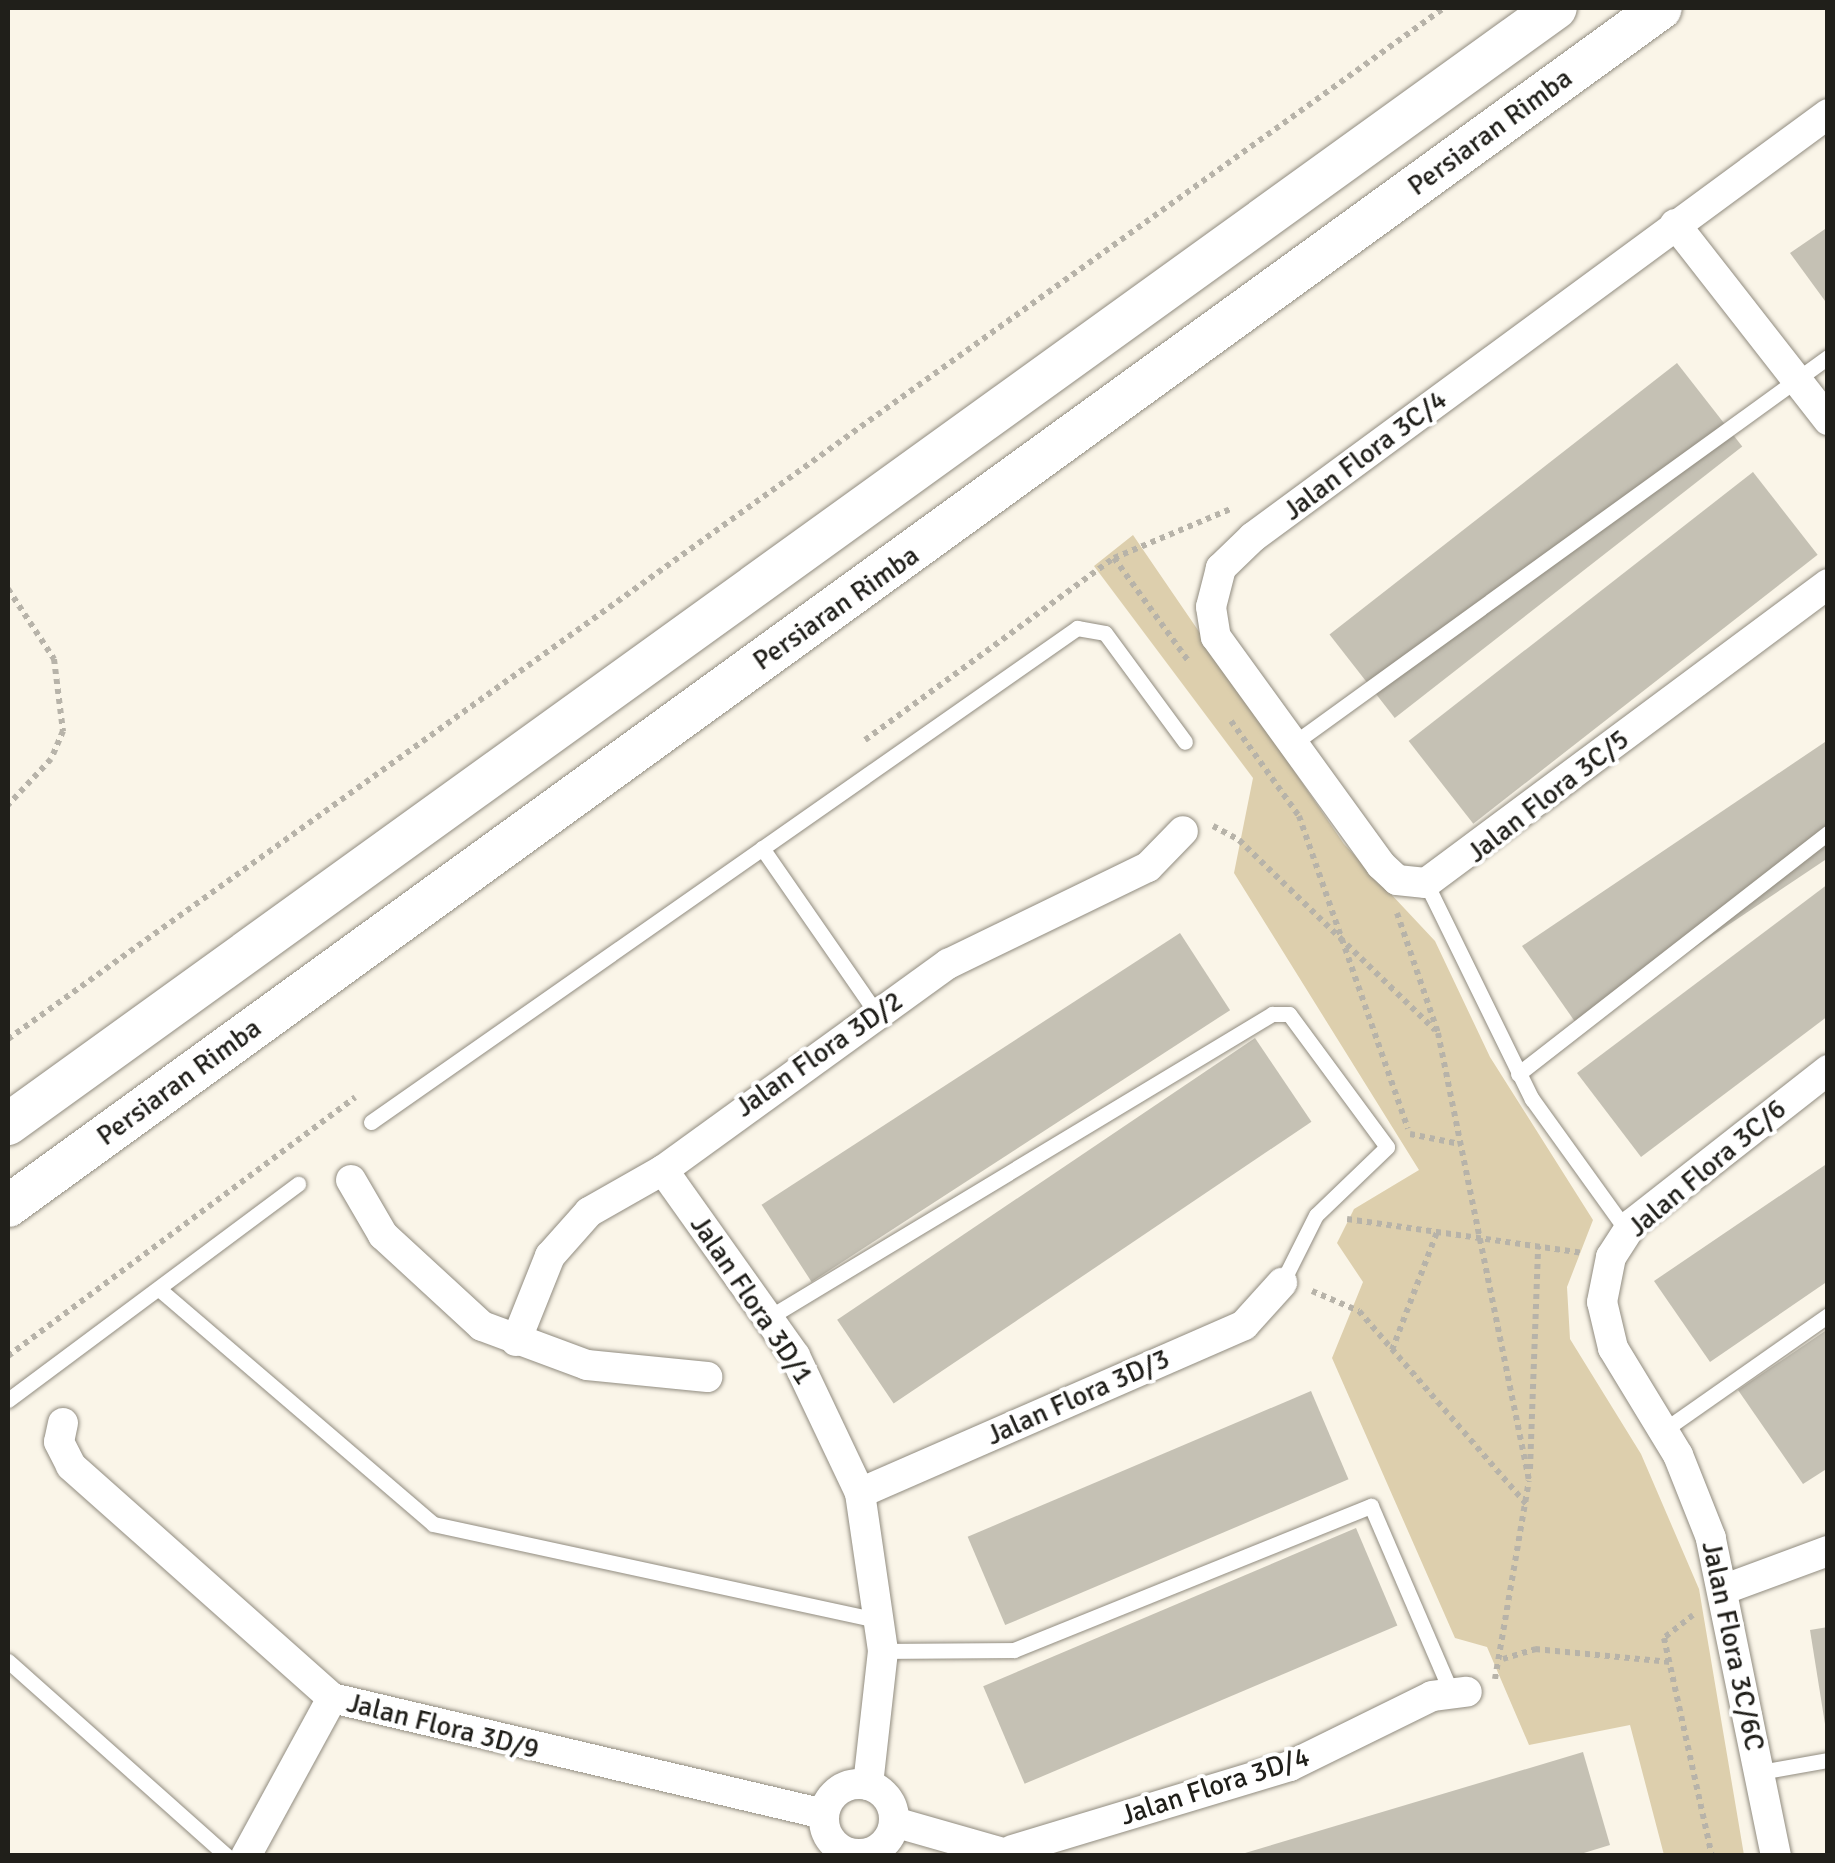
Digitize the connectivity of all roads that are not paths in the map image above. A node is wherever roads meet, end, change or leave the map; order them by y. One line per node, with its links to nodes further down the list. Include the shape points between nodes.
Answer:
1 (1556, 8): 19 (street)
2 (1662, 8): 23 (street, Persiaran Rimba)
3 (1828, 114): 4 (street, Jalan Flora 3C/4)
4 (1675, 224): 6 (street); 10 (street, Jalan Flora 3C/4, via 1221,568 1212,585 1216,636)
5 (1828, 357): 6 (lane)
6 (1795, 380): 7 (street); 10 (lane)
7 (1828, 420)
8 (1828, 584): 14 (street, Jalan Flora 3C/5)
9 (1185, 742): 13 (lane, via 1104,634 1077,628)
10 (1290, 746): 14 (street, via 1381,865 1397,880)
11 (1183, 830): 15 (street, Jalan Flora 3D/2, via 1148,866 1026,919)
12 (1828, 834): 17 (lane)
13 (762, 848): 15 (lane); 18 (lane)
14 (1426, 883): 17 (lane)
15 (877, 1014): 20 (street, Jalan Flora 3D/2)
16 (1828, 1070): 24 (street, Jalan Flora 3C/6)
17 (1518, 1074): 24 (lane)
18 (371, 1122)
19 (8, 1124)
20 (663, 1170): 28 (street, Jalan Flora 3D/1); 29 (street, Jalan Flora 3D/2, via 568,1231)
21 (351, 1180): 29 (street, via 370,1220 444,1296)
22 (298, 1184): 26 (lane)
23 (8, 1206)
24 (1614, 1256): 33 (street, Jalan Flora 3C/6C, via 1613,1348)
25 (1282, 1283): 28 (lane, via 1316,1215 1388,1147 1301,1023 1272,1014); 34 (street, Jalan Flora 3D/3, via 1244,1324)
26 (159, 1289): 31 (lane); 37 (lane, via 434,1524)
27 (1828, 1315): 33 (lane)
28 (768, 1318): 34 (street, Jalan Flora 3D/1, via 820,1401)
29 (516, 1341): 30 (street, via 650,1377)
30 (706, 1377)
31 (8, 1400)
32 (63, 1423): 40 (street, Jalan Flora 3D/9, via 59,1442 71,1466)
33 (1664, 1430): 36 (street, Jalan Flora 3C/6C)
34 (860, 1493): 37 (street, Jalan Flora 3D/1)
35 (1824, 1555): 36 (street)
36 (1724, 1589): 42 (street, Jalan Flora 3C/6C)
37 (881, 1636): 39 (lane, via 1014,1650 1371,1506); 43 (street, Jalan Flora 3D/1)
38 (8, 1661): 48 (lane)
39 (1460, 1693): 46 (street, Jalan Flora 3D/4, via 1290,1766)
40 (332, 1698): 44 (street, Jalan Flora 3D/9); 49 (street)
41 (1828, 1760): 42 (lane)
42 (1760, 1772): 50 (street, Jalan Flora 3C/6C)
43 (868, 1785): 44 (street, via 845,1787); 45 (street, via 891,1804)
44 (824, 1814): 47 (street, via 832,1842)
45 (894, 1822): 46 (street); 47 (street, via 879,1848)
46 (1013, 1853)
47 (848, 1854)
48 (227, 1856)
49 (246, 1856)
50 (1776, 1856)

